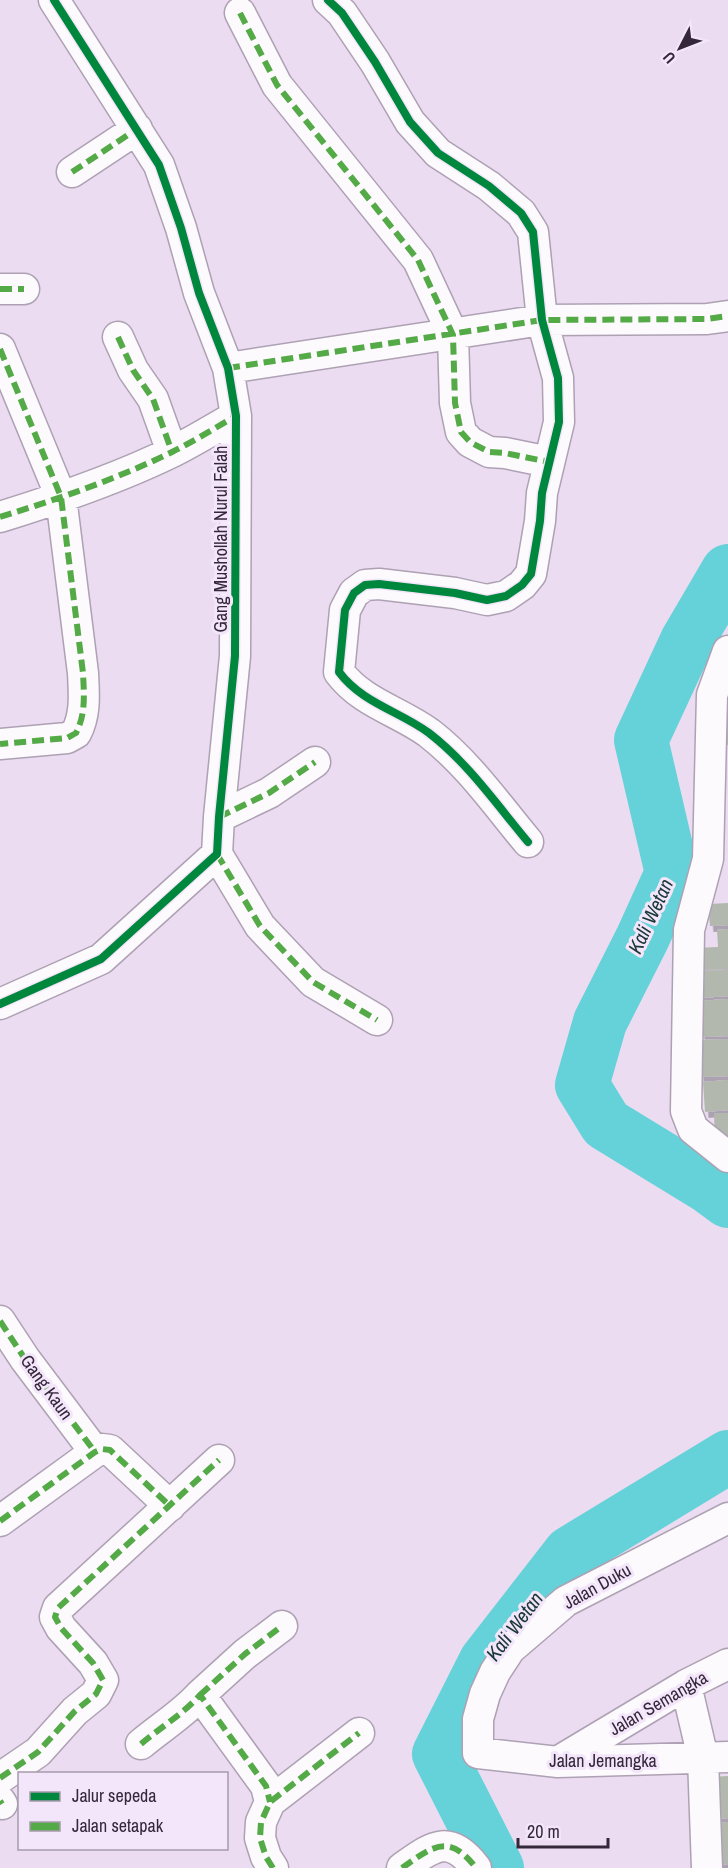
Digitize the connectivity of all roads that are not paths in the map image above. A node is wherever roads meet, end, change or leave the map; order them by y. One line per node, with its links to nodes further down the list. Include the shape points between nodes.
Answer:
1 (328, 0): 7 (street, via 369,52 410,122 438,153 489,186 521,213 533,232)
2 (60, 2): 4 (street, Gang Mushollah Nurul Falah)
3 (240, 13): 8 (street, via 277,85 418,260)
4 (137, 129): 5 (street); 11 (street, Gang Mushollah Nurul Falah, via 159,165 199,293)
5 (72, 171)
6 (728, 315): 7 (street, via 707,319)
7 (542, 320): 8 (street); 14 (street, via 558,378 559,422)
8 (453, 334): 11 (street); 14 (street, via 455,403 461,432 489,452)
9 (118, 337): 13 (street, via 133,370 153,399)
10 (0, 349): 15 (street)
11 (228, 368): 12 (street, Gang Mushollah Nurul Falah)
12 (236, 416): 13 (street); 20 (street, Gang Mushollah Nurul Falah, via 235,656)
13 (172, 452): 15 (street)
14 (549, 462): 21 (street, via 531,574 522,585 506,596 487,600 455,593 365,585 354,593 345,610 339,672 348,684 428,732 457,758)
15 (61, 497): 16 (street); 18 (street, via 83,673 83,715 76,733 67,738)
16 (0, 517)
17 (728, 651): 23 (street, via 712,695)
18 (0, 744)
19 (315, 762): 20 (street, via 269,793)
20 (219, 817): 22 (street, Gang Mushollah Nurul Falah)
21 (528, 842)
22 (217, 854): 24 (street, via 101,959); 25 (street, via 260,926 313,982)
23 (718, 859): 26 (street, via 689,930 686,1111 693,1129)
24 (0, 1004)
25 (377, 1020)
26 (728, 1157)
27 (0, 1322): 28 (street, Gang Kaun)
28 (95, 1452): 30 (street, via 110,1450); 32 (street)
29 (219, 1460): 30 (street)
30 (170, 1506): 42 (street, via 58,1608 58,1623 93,1664 103,1680 102,1686)
31 (728, 1518): 39 (street, Jalan Duku, via 566,1601 510,1649 485,1694 478,1719)
32 (0, 1521)
33 (282, 1626): 36 (street)
34 (728, 1664): 35 (street, Jalan Semangka)
35 (686, 1685): 40 (street); 41 (street, Jalan Semangka)
36 (200, 1695): 38 (street); 45 (street, via 266,1786)
37 (359, 1733): 45 (street)
38 (141, 1744)
39 (478, 1753): 41 (street, Jalan Jemangka)
40 (715, 1758): 41 (street, Jalan Jemangka); 49 (street)
41 (558, 1762)
42 (20, 1772)
43 (18, 1775): 44 (street)
44 (1, 1794)
45 (270, 1802): 46 (street, via 261,1822 260,1838)
46 (273, 1868)
47 (402, 1868): 48 (street, via 438,1845 458,1850)
48 (476, 1868)
49 (707, 1868)

